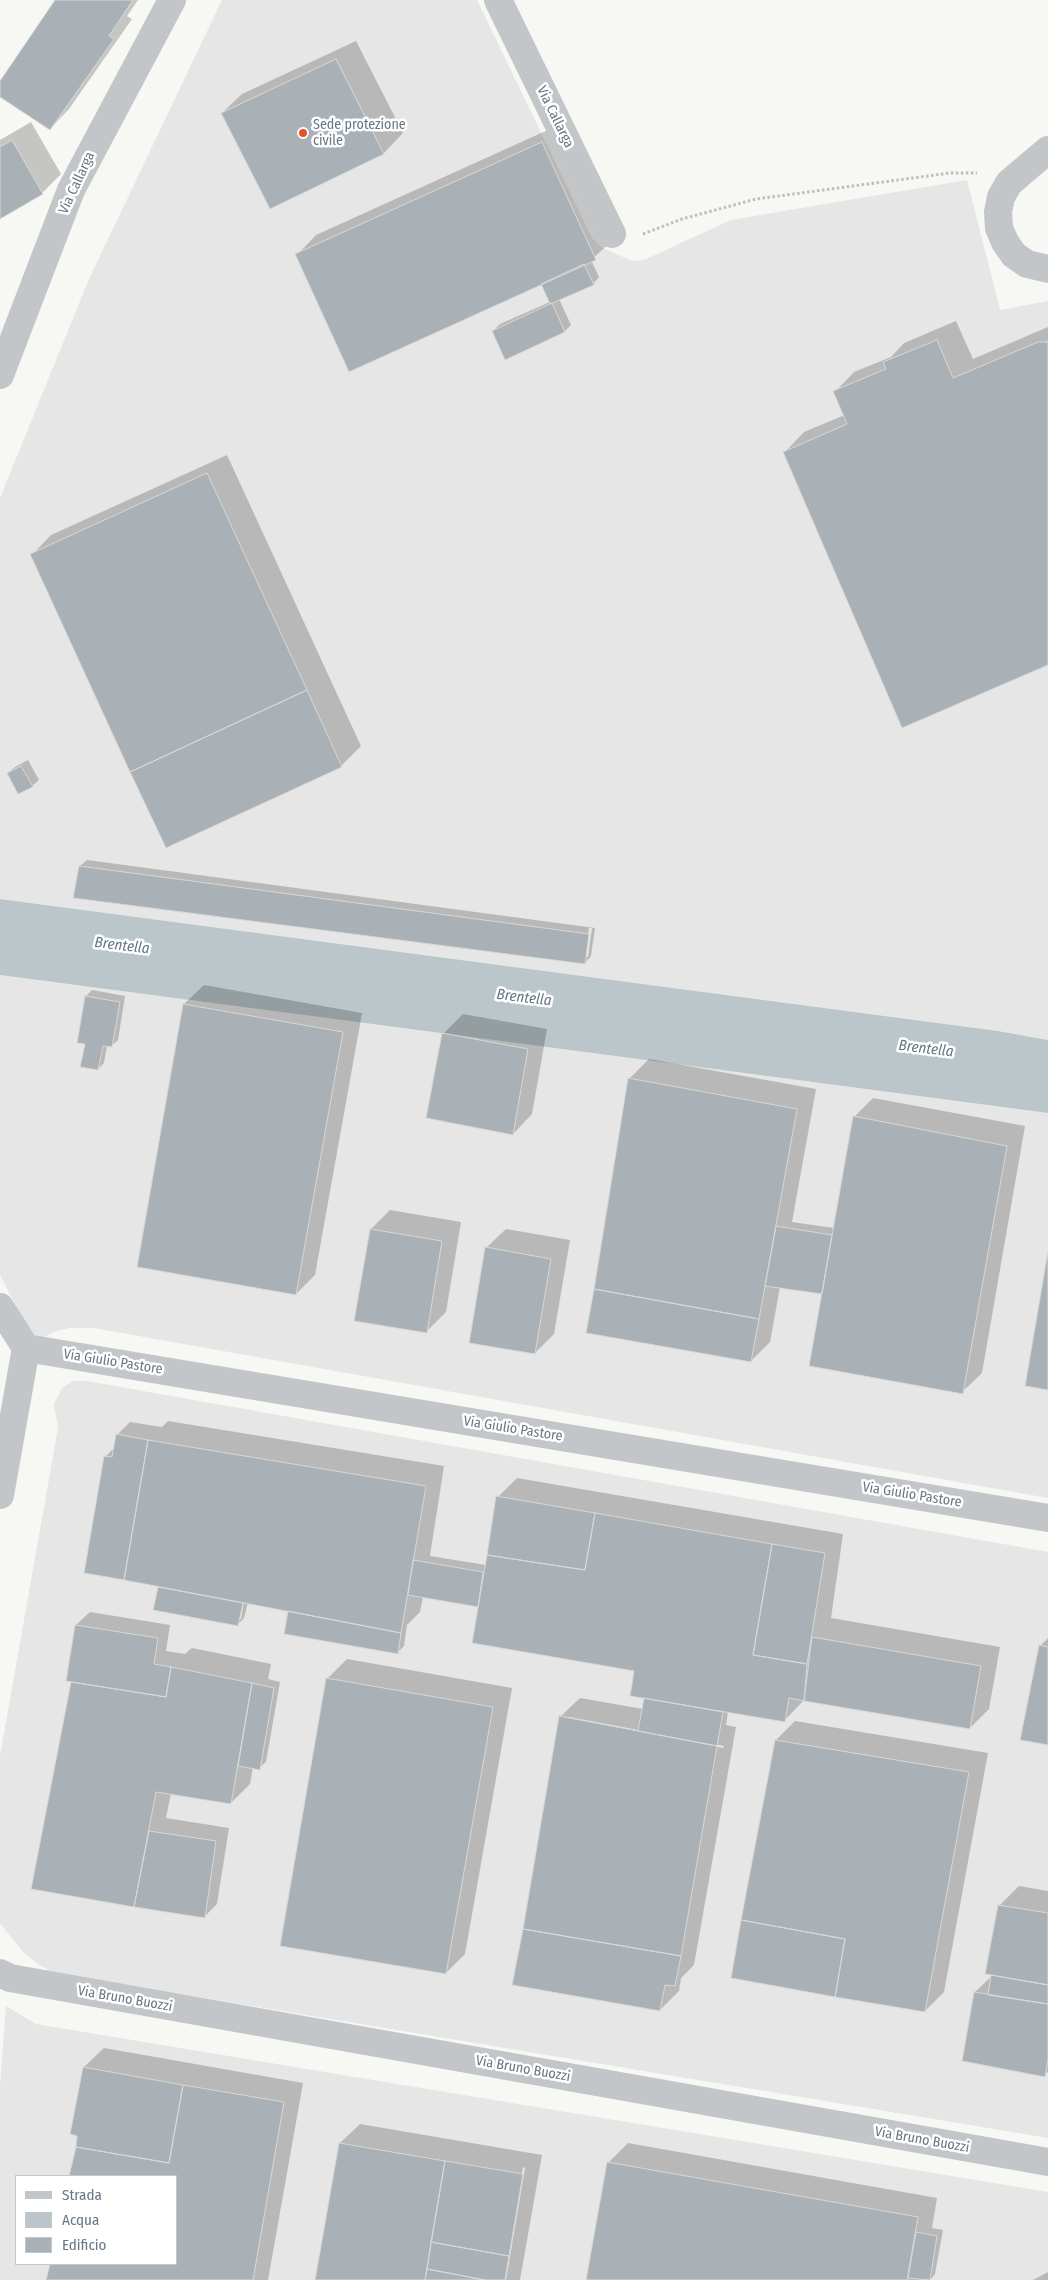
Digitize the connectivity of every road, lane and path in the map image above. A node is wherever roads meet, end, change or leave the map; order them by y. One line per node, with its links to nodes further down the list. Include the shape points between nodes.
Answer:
1 (172, 0): 7 (street, Via Callarga, via 71,190)
2 (498, 0): 5 (street, Via Callarga)
3 (1048, 150): 4 (street)
4 (1020, 172): 5 (path, via 950,173 756,199 682,219 646,234); 6 (street, via 1001,197 999,228 1014,255 1027,264)
5 (612, 234)
6 (1048, 269)
7 (0, 376)
8 (0, 1306): 9 (street)
9 (26, 1348): 10 (street); 11 (street, Via Giulio Pastore)
10 (0, 1495)
11 (1048, 1518)
12 (0, 1973): 13 (street, Via Bruno Buozzi, via 10,1978)
13 (1048, 2162)

